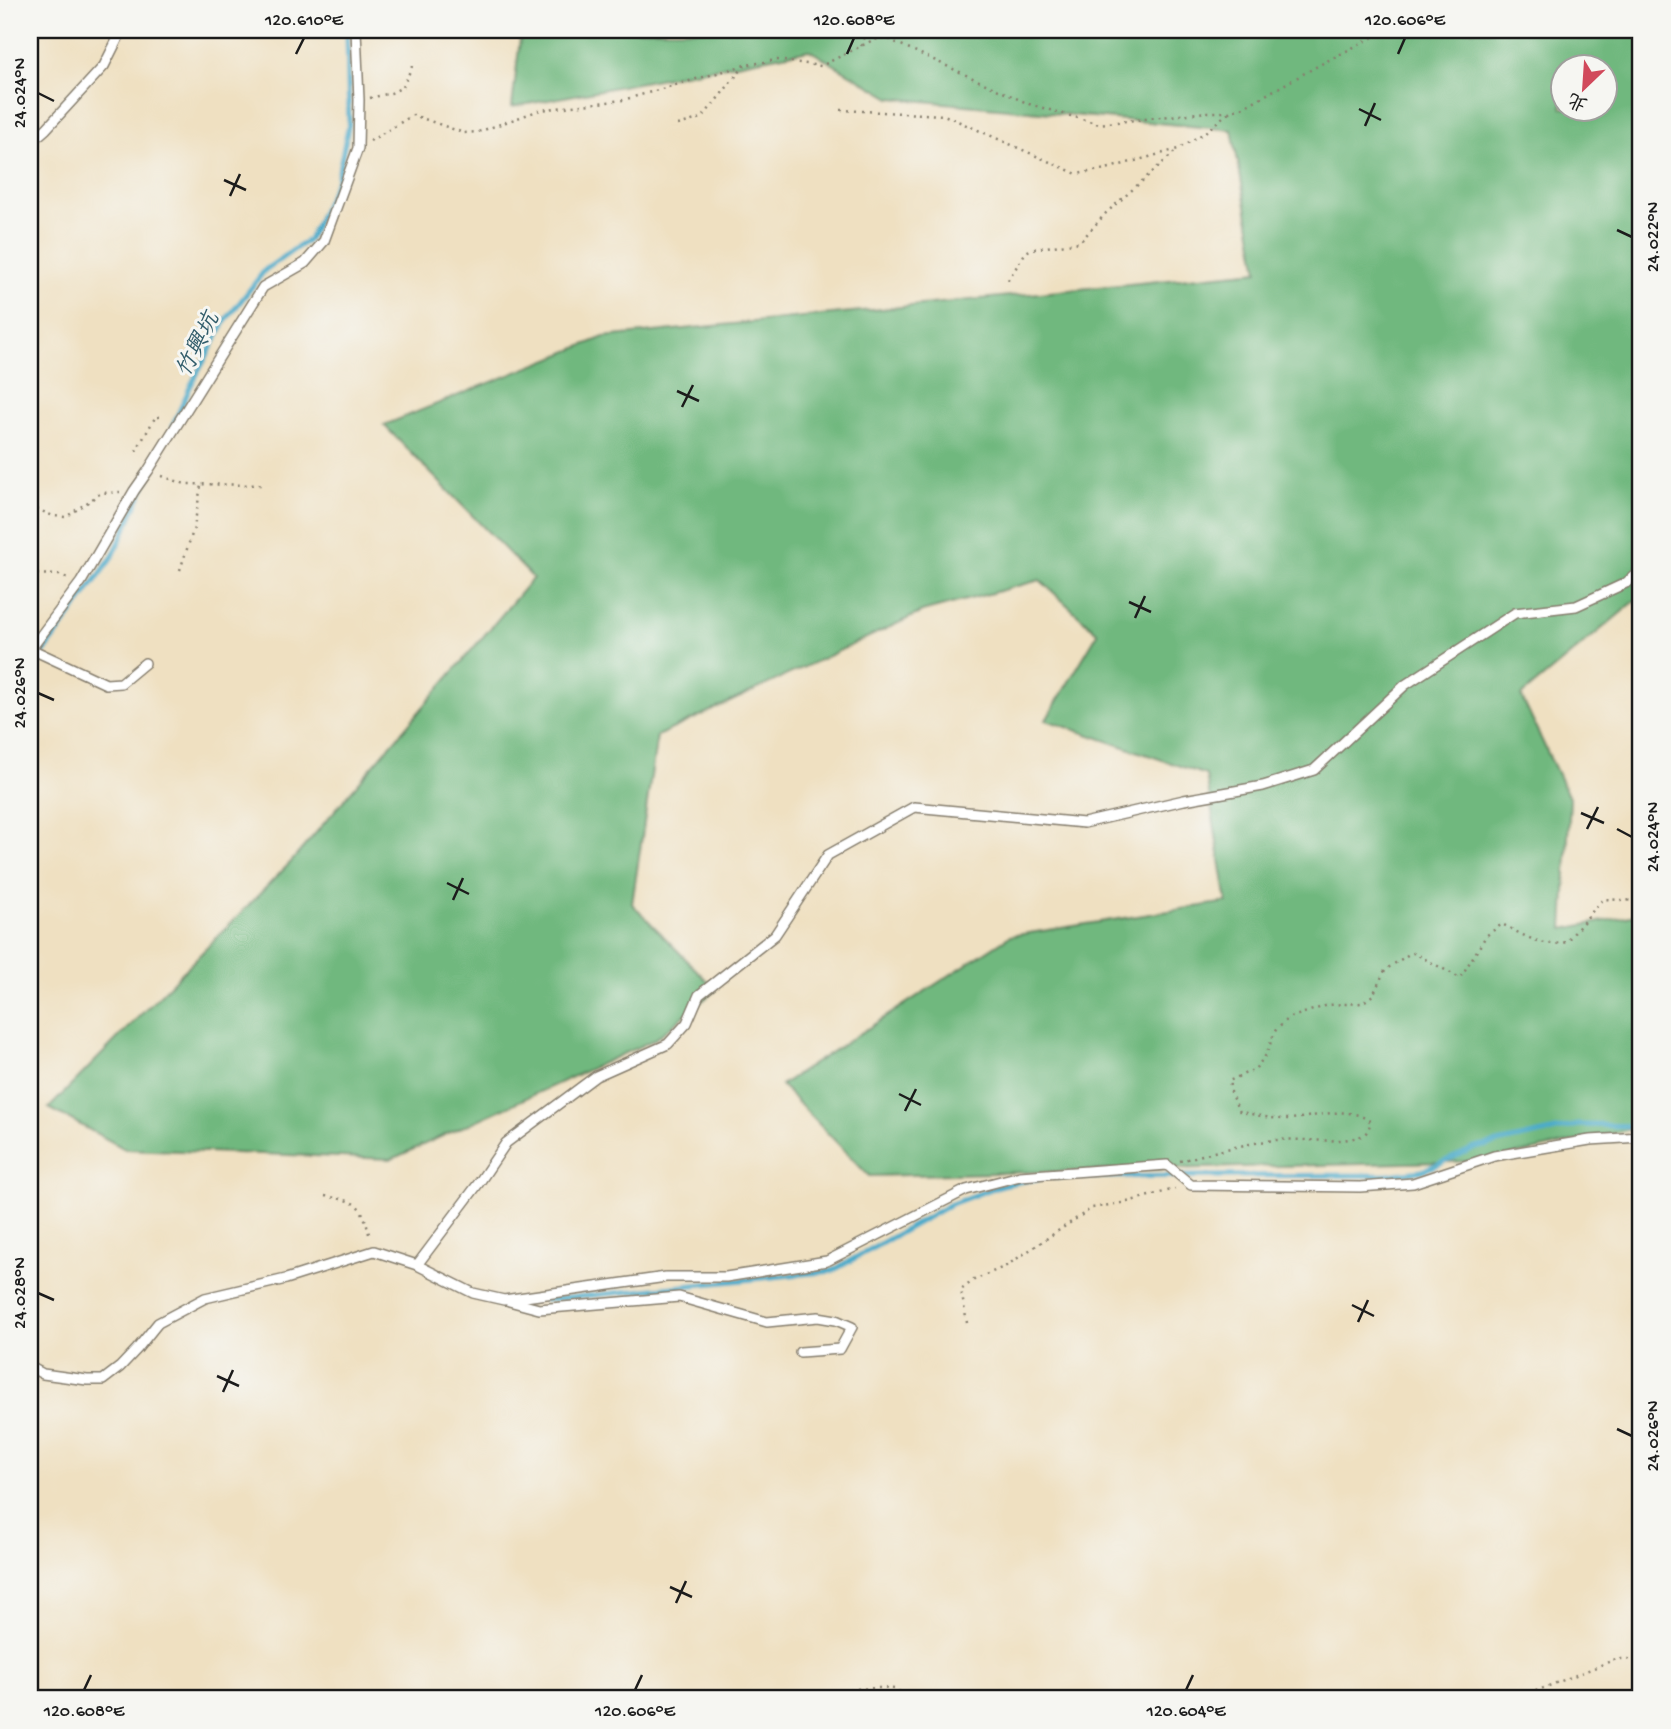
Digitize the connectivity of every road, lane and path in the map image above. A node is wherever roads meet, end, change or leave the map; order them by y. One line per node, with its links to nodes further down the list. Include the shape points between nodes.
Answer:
1 (122, 30): 14 (lane, via 104,66)
2 (356, 30): 10 (lane)
3 (868, 30): 7 (path)
4 (1387, 30): 12 (path)
5 (1514, 30): 6 (path)
6 (1535, 34)
7 (861, 46): 9 (path, via 821,66 777,60); 12 (path, via 886,38 1029,103 1099,124)
8 (413, 64): 10 (path, via 403,87)
9 (745, 65): 13 (path, via 702,118); 15 (path, via 623,100 540,110 478,132 464,133 413,115)
10 (359, 100): 15 (lane)
11 (841, 110): 16 (path, via 944,115 1077,174)
12 (1229, 112): 16 (path)
13 (678, 125)
14 (30, 143)
15 (358, 148): 18 (lane, via 324,240 305,263 262,286)
16 (1178, 149): 17 (path, via 1080,242 1026,252)
17 (1008, 280)
18 (177, 424): 19 (path, via 156,416); 20 (lane)
19 (136, 451)
20 (148, 471): 21 (path); 23 (lane)
21 (201, 485): 22 (path); 25 (path, via 194,528)
22 (265, 485)
23 (134, 491): 24 (path, via 101,493 66,517); 28 (lane)
24 (30, 506)
25 (180, 570)
26 (1641, 570): 37 (lane, via 1626,583 1576,606 1515,613 1405,685 1314,770 1263,786 1084,823 915,807 828,855 775,935 699,995 687,1023 668,1044 596,1076 506,1143)
27 (30, 574): 28 (path, via 60,575)
28 (81, 582): 29 (lane)
29 (30, 650): 30 (lane, via 106,684 121,683)
30 (145, 663)
31 (1641, 901): 33 (path, via 1603,899 1566,942 1558,944 1532,940 1502,924 1486,936 1460,978 1409,954 1385,970 1373,995 1362,1003 1328,1005 1289,1018 1275,1031 1255,1069 1229,1082 1240,1112 1285,1119 1342,1112 1371,1122 1360,1137 1274,1140)
32 (1641, 1137): 34 (lane, via 1590,1140 1494,1156 1413,1183 1360,1188)
33 (1167, 1165): 34 (lane); 38 (lane, via 1020,1176 966,1190 827,1261 726,1277 666,1277)
34 (1191, 1185): 39 (path, via 1092,1208 1006,1266 974,1280 961,1290)
35 (325, 1196): 36 (path, via 351,1200 363,1210)
36 (374, 1251): 37 (lane); 41 (lane, via 205,1298 158,1323 138,1349 103,1380 43,1374)
37 (417, 1265): 38 (lane, via 472,1293)
38 (504, 1300): 40 (lane, via 539,1309 679,1297 767,1322 818,1317 852,1327 840,1349)
39 (967, 1323)
40 (800, 1352)
41 (30, 1367)
42 (1641, 1659): 45 (path, via 1616,1659)
43 (816, 1698): 44 (path, via 879,1688 896,1689)
44 (908, 1699)
45 (1516, 1699)

